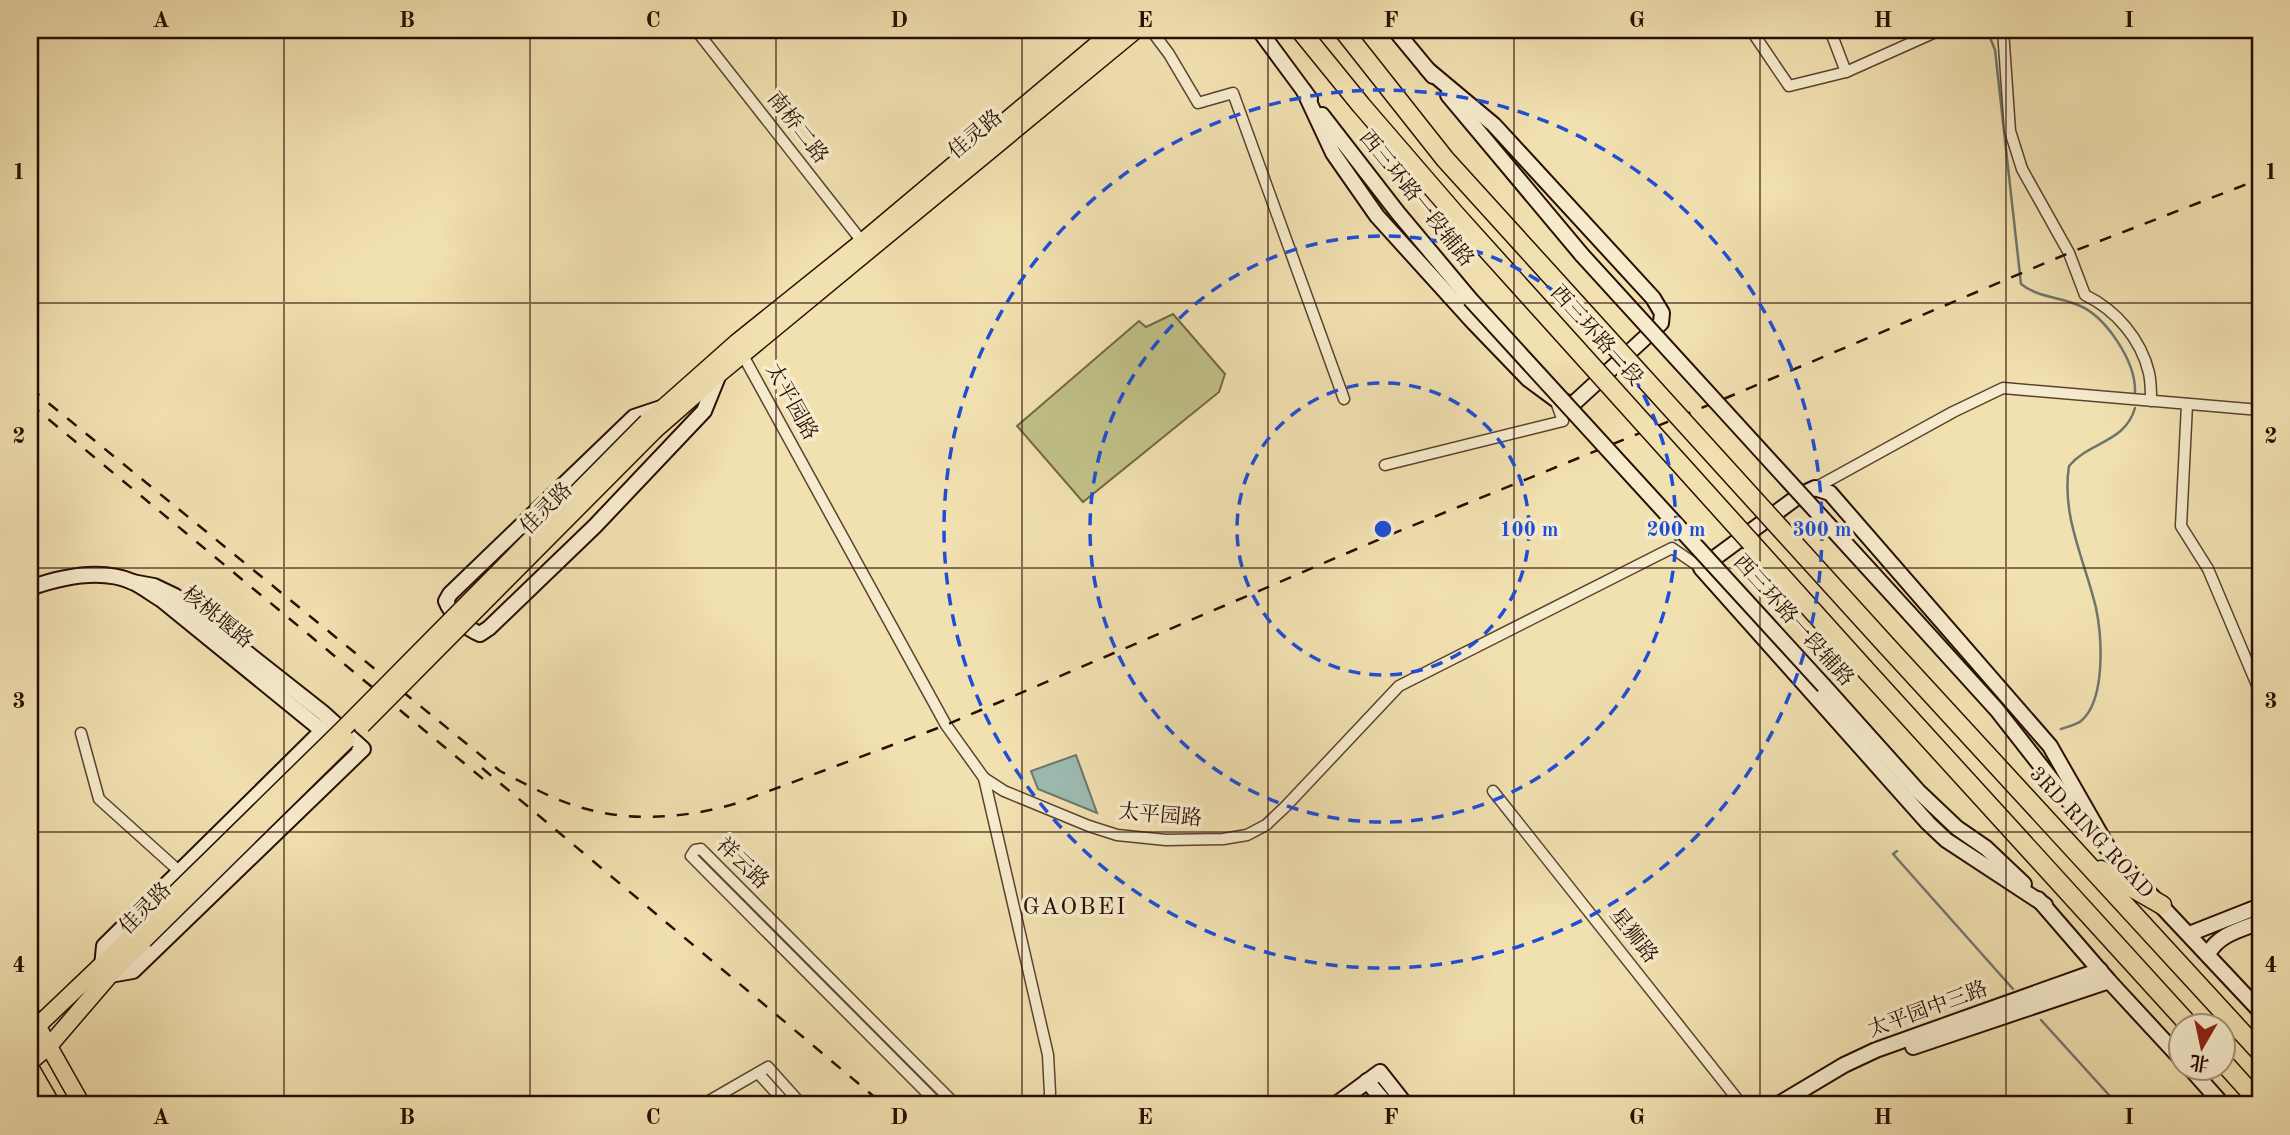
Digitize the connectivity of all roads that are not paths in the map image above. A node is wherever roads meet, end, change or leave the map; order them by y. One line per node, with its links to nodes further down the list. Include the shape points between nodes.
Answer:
1 (1114, 30): 16 (main road, 佳灵路)
2 (1136, 30): 16 (main road, 佳灵路)
3 (1152, 30): 19 (street, via 1198,103 1233,93)
4 (1259, 30): 15 (main road, 西三环路一段辅路)
5 (1300, 30): 48 (highway, 西三环路一段, bridge, via 1455,214)
6 (1343, 30): 30 (highway, 西三环路一段, bridge, via 1445,159)
7 (1395, 30): 13 (main road)
8 (1751, 30): 14 (street, via 1789,86)
9 (1830, 30): 14 (street)
10 (1940, 30): 14 (street)
11 (2003, 30): 21 (street, via 2010,131 2022,169 2069,253 2085,295 2118,317 2138,344 2150,374)
12 (699, 31): 16 (street, 南桥二路)
13 (1427, 69): 20 (main road, via 1494,125 1662,313 1661,323 1573,404); 36 (main road, bridge, via 1582,254 1997,710)
14 (1846, 72)
15 (1304, 91): 20 (main road, via 1333,153 1377,216 1528,379); 39 (main road, 西三环路一段辅路, bridge, via 1470,299 1919,791)
16 (866, 246): 17 (main road, 佳灵路)
17 (739, 349): 18 (main road, 佳灵路); 23 (main road, 佳灵路); 34 (street, 太平园路, via 946,725)
18 (719, 374): 23 (main road, via 704,411 595,526 489,628 480,634 472,631 449,608 450,594 634,417); 25 (main road, 佳灵路)
19 (1343, 399)
20 (1555, 400): 26 (street, via 1563,421)
21 (2151, 401): 22 (street); 27 (street, via 2003,388)
22 (2188, 404): 24 (street); 31 (street, via 2181,526 2208,569)
23 (661, 408): 25 (main road, 佳灵路)
24 (2260, 410)
25 (651, 426): 45 (main road, 佳灵路, bridge, via 343,729)
26 (1385, 465)
27 (1815, 488): 28 (main road); 36 (main road, via 1830,493 2050,746)
28 (1701, 568): 34 (street, 太平园路, via 1672,548 1399,686 1286,806 1247,835 1166,841 1117,835 1004,791); 39 (main road, via 1928,823 1946,840)
29 (30, 588): 32 (main road, 核桃堰路, via 86,575 132,582)
30 (1887, 646): 37 (highway, 3RD RING ROAD)
31 (2260, 692)
32 (328, 725): 38 (main road); 45 (main road, 核桃堰路, via 363,749 133,971)
33 (81, 733): 38 (street, via 99,799)
34 (984, 778): 66 (street, via 1048,1055)
35 (1493, 791): 70 (street, 星狮路)
36 (2110, 851): 40 (main road)
37 (2085, 860): 40 (highway); 52 (highway, 3RD RING ROAD)
38 (179, 871): 45 (main road, via 104,946)
39 (2045, 905): 46 (main road, 西三环路一段辅路)
40 (2162, 905): 43 (main road)
41 (2260, 906): 43 (main road)
42 (2260, 922): 44 (main road, via 2227,934)
43 (2189, 933): 44 (main road)
44 (2208, 954): 47 (main road)
45 (106, 971): 49 (main road, 佳灵路); 51 (main road, 佳灵路)
46 (2104, 976): 50 (main road, 西三环路一段辅路); 71 (main road, 太平园中三路, via 1876,1050); 72 (main road, 太平园中三路, via 1966,1031 1885,1055)
47 (2260, 1011)
48 (2176, 1012)
49 (32, 1024): 51 (main road)
50 (2168, 1045)
51 (49, 1046): 53 (main road, 佳灵路); 60 (main road)
52 (2260, 1052)
53 (30, 1064): 59 (main road)
54 (758, 1073): 61 (street); 62 (street); 63 (street, via 768,1068)
55 (2238, 1079): 58 (highway)
56 (1367, 1081): 67 (main road); 68 (main road); 69 (main road, via 1380,1072)
57 (2202, 1082): 73 (main road)
58 (2260, 1103)
59 (52, 1105)
60 (82, 1105)
61 (702, 1105)
62 (787, 1105)
63 (802, 1105)
64 (939, 1105): 65 (street, 祥云路, via 691,856 695,850 701,849)
65 (956, 1105)
66 (1048, 1105)
67 (1335, 1105)
68 (1387, 1105)
69 (1406, 1105)
70 (1742, 1105)
71 (1777, 1105)
72 (1793, 1105)
73 (2223, 1105)

